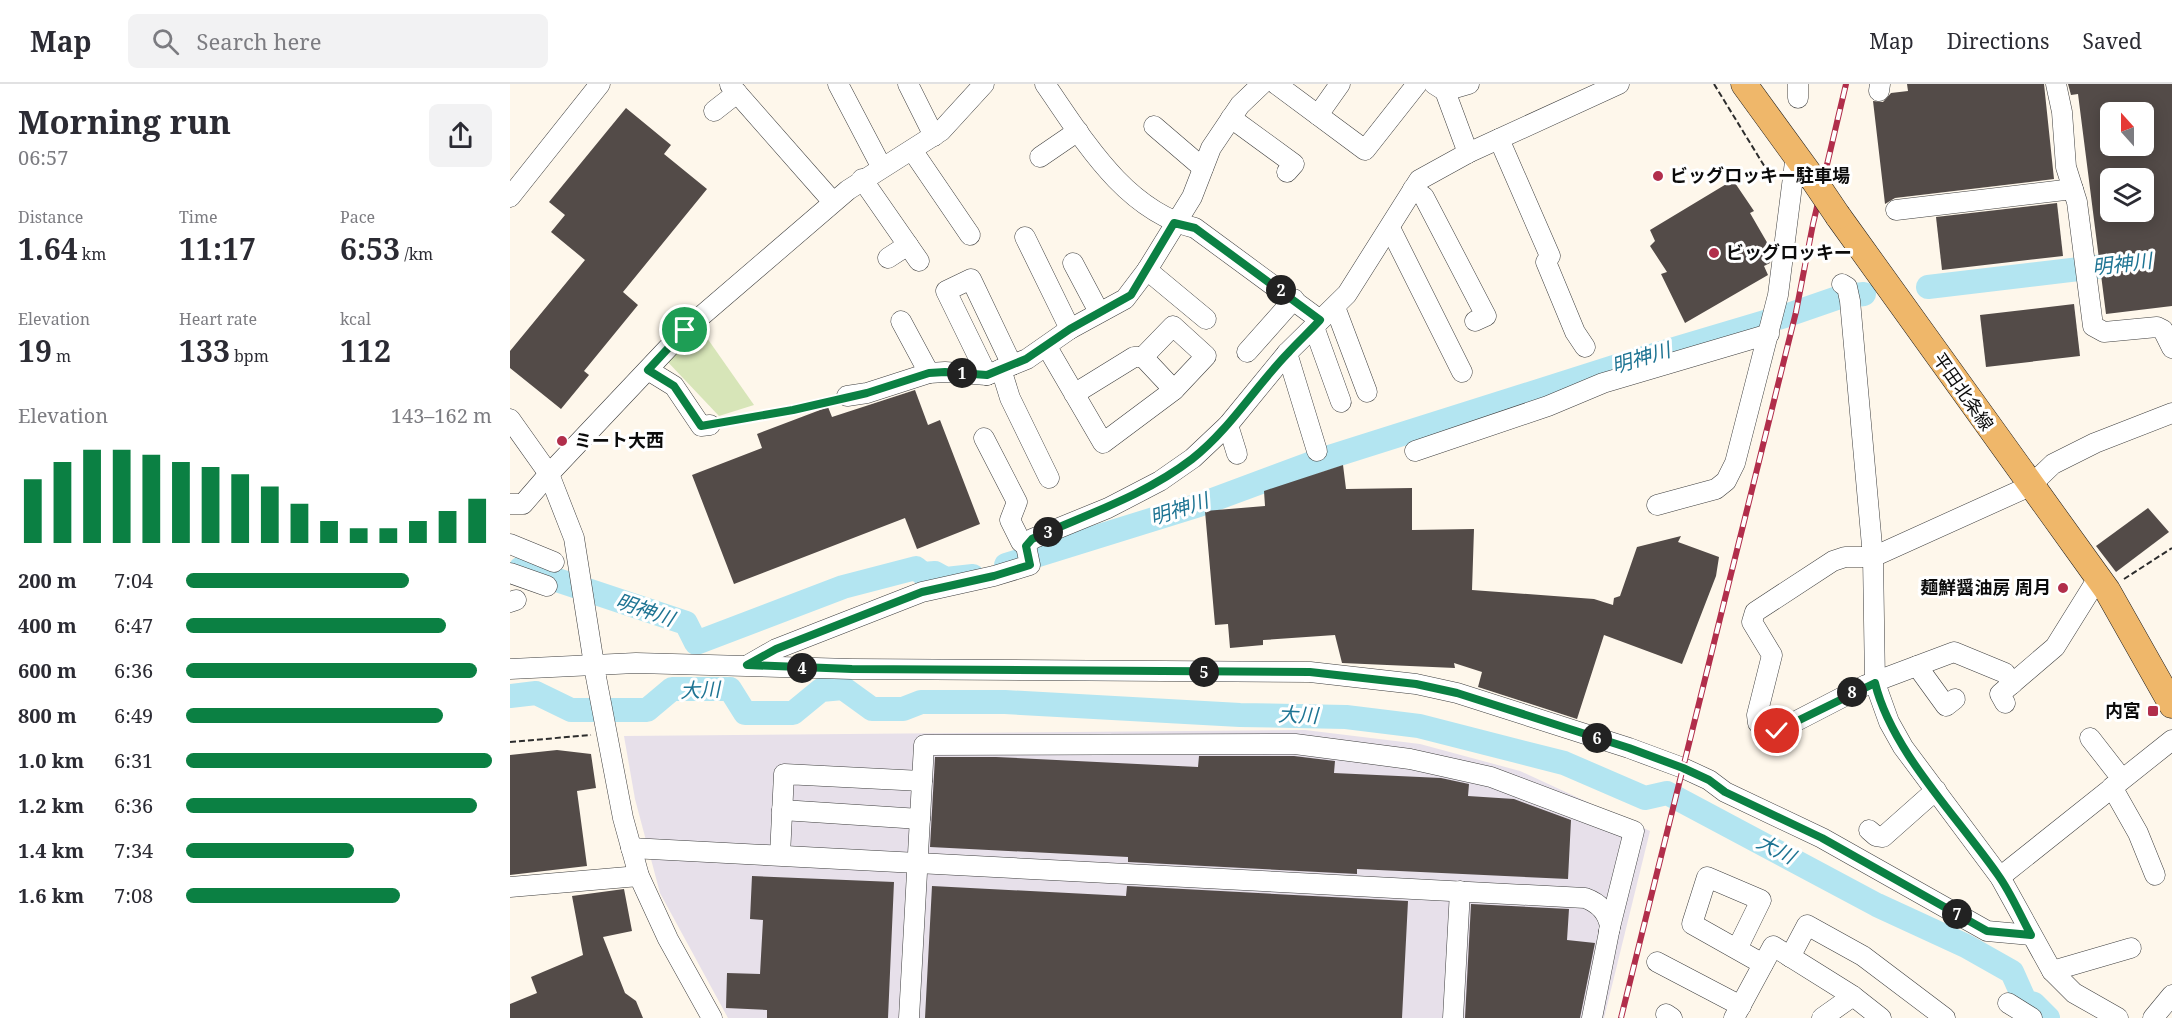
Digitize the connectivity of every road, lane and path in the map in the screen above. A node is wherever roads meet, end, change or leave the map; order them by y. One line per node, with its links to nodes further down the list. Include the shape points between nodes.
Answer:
1 (600, 84): 34 (street)
2 (838, 84): 27 (street)
3 (908, 84): 22 (street)
4 (984, 84): 22 (street)
5 (1045, 84): 21 (street)
6 (1262, 84): 19 (street)
7 (1276, 84): 18 (street)
8 (1340, 84): 18 (street)
9 (1417, 84): 18 (street, via 1365,150)
10 (1469, 84): 15 (street)
11 (1619, 84): 23 (street)
12 (1714, 84): 31 (path, via 1771,177)
13 (1744, 84): 31 (main road, 平田北条線, via 1796,154)
14 (2056, 84): 33 (street, via 2066,167)
15 (1439, 88): 25 (street)
16 (733, 89): 17 (street); 35 (street)
17 (714, 111)
18 (1318, 115)
19 (1231, 118): 28 (street); 29 (street, via 1294,164)
20 (1154, 126): 28 (street)
21 (1078, 131): 26 (street); 37 (street, via 1120,185)
22 (934, 136): 24 (street)
23 (1499, 139): 25 (street); 57 (street, via 1550,256 1546,262)
24 (912, 150): 27 (street); 39 (street)
25 (1468, 153): 32 (street, via 1419,180)
26 (1040, 157)
27 (881, 166): 30 (street)
28 (1203, 168): 37 (street, via 1192,197)
29 (1287, 172)
30 (862, 179): 35 (street); 41 (street)
31 (1802, 181): 55 (street); 81 (main road, 平田北条線, bridge, via 1838,216)
32 (1413, 189): 38 (street); 52 (street, via 1424,197 1486,316)
33 (2073, 189): 36 (street); 58 (street, via 2093,326 2104,332 2157,327 2163,330)
34 (510, 197)
35 (833, 202): 62 (street, via 685,330)
36 (1896, 210)
37 (1174, 223): 45 (street); 47 (street, via 1195,228)
38 (1390, 228): 48 (street); 65 (street)
39 (970, 235)
40 (1025, 237): 54 (street)
41 (908, 245): 42 (street); 43 (street)
42 (888, 258)
43 (919, 261)
44 (1073, 263): 49 (street)
45 (1147, 270): 49 (street, via 1131,295); 50 (street)
46 (1842, 284): 87 (street, via 1847,287 1850,302)
47 (1294, 299): 53 (street); 59 (street)
48 (1335, 307): 53 (street); 67 (street)
49 (1099, 312): 54 (street)
50 (1206, 319)
51 (901, 321): 64 (street)
52 (1475, 321)
53 (1317, 324): 60 (street); 70 (street)
54 (1070, 329): 56 (street)
55 (1770, 330): 77 (street, via 1603,383); 83 (street, via 1735,463 1726,482 1716,489)
56 (1047, 346): 63 (street); 68 (street)
57 (1585, 347)
58 (2172, 348)
59 (1247, 352)
60 (1287, 353): 74 (street); 76 (street)
61 (1143, 357): 66 (street); 66 (street, via 1173,326 1206,356); 68 (street, via 1134,357)
62 (648, 370): 73 (street, via 674,386 701,426); 79 (street)
63 (1000, 370): 64 (street); 80 (street)
64 (929, 373): 69 (street)
65 (1459, 374)
66 (1174, 390): 68 (street, via 1103,443)
67 (1367, 392)
68 (1074, 394)
69 (847, 396): 73 (path)
70 (1341, 402)
71 (2172, 413): 81 (street, via 2095,443 2054,464)
72 (510, 419): 79 (street)
73 (710, 424)
74 (1228, 425): 78 (street); 86 (street, via 1161,481 1032,539)
75 (984, 438): 86 (street, via 1017,502 1010,520)
76 (1317, 451)
77 (1415, 451)
78 (1237, 454)
79 (549, 474): 82 (street, via 523,504); 95 (street, via 568,519 581,572)
80 (1049, 478)
81 (2030, 486): 87 (street); 90 (main road, 平田北条線)
82 (510, 504)
83 (1657, 505)
84 (510, 544): 88 (street)
85 (2172, 548): 90 (path)
86 (1027, 552): 92 (street, via 1030,565 922,592 776,649)
87 (1873, 557): 96 (street); 96 (street, via 1833,561 1755,612 1752,622 1772,655 1758,723 1764,729 1777,731)
88 (554, 562)
89 (510, 573): 91 (street)
90 (2102, 584): 97 (street, via 2055,647); 100 (main road, 平田北条線)
91 (547, 586)
92 (747, 665): 95 (street); 120 (street, via 1310,672 1416,684 1457,693 1683,768 1822,838 1987,931)
93 (1917, 666): 96 (street); 97 (street, via 1954,652 2005,673); 98 (street, via 1946,706)
94 (510, 669): 95 (street)
95 (595, 670): 101 (street)
96 (1875, 683): 107 (street, via 1889,722)
97 (2012, 684): 99 (street, via 2000,694)
98 (1955, 699)
99 (2005, 703)
100 (2172, 705)
101 (607, 732): 104 (path); 111 (street)
102 (2090, 738): 106 (street)
103 (2172, 740): 106 (street)
104 (510, 742)
105 (922, 781): 108 (street, via 784,774); 109 (street); 119 (street, via 924,745 1295,744 1433,764 1491,777 1634,831)
106 (2117, 783): 114 (street); 116 (street)
107 (1936, 790): 110 (street, via 1883,837); 116 (street)
108 (782, 810): 109 (street); 112 (street)
109 (920, 819): 113 (street)
110 (1869, 830)
111 (631, 848): 112 (street); 115 (street)
112 (780, 855): 113 (street)
113 (918, 862): 118 (street); 132 (street)
114 (2155, 875)
115 (639, 876): 117 (street); 131 (street, via 668,939)
116 (2000, 877): 120 (street)
117 (510, 887)
118 (1460, 891): 119 (street, via 1585,898 1603,909); 133 (street)
119 (1609, 931): 134 (street)
120 (2031, 935): 126 (street)
121 (2131, 948): 126 (street)
122 (1737, 949): 125 (street)
123 (1790, 957): 125 (street, via 1773,946); 128 (street); 137 (street, via 1807,925 1863,956)
124 (1657, 962): 130 (street)
125 (1763, 964): 130 (street)
126 (2052, 971): 139 (street, via 2074,993)
127 (2172, 994): 140 (street)
128 (1853, 996): 135 (street); 136 (street)
129 (2008, 1003): 138 (street)
130 (1738, 1012)
131 (712, 1018)
132 (909, 1018)
133 (1453, 1018)
134 (1592, 1018)
135 (1822, 1018)
136 (1881, 1018)
137 (1946, 1018)
138 (2032, 1018)
139 (2118, 1018)
140 (2153, 1018)

